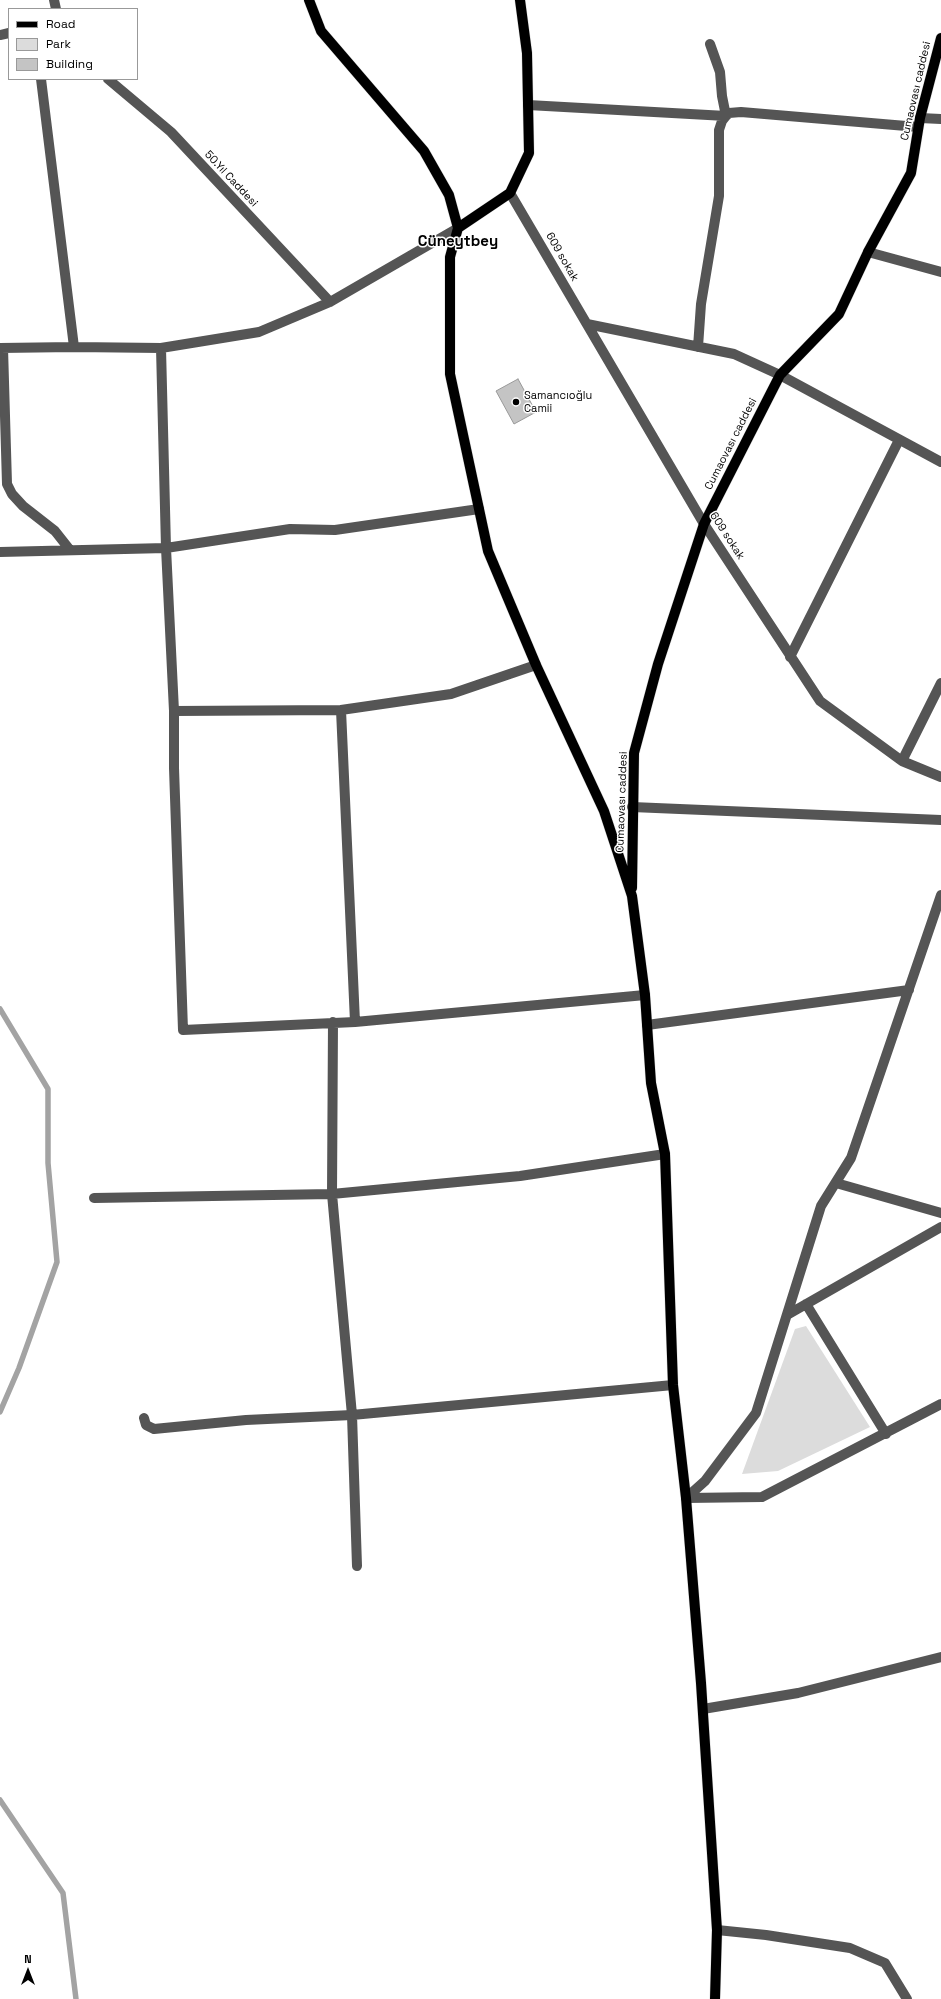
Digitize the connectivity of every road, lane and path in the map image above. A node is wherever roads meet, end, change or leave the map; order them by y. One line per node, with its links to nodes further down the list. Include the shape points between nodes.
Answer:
1 (309, 0): 12 (main road, via 321,31 424,151 449,196)
2 (520, 0): 7 (main road, via 527,53)
3 (941, 38): 10 (main road, Cumaovası caddesi)
4 (710, 44): 8 (street, via 720,72)
5 (41, 80): 17 (street)
6 (109, 80): 15 (street, 50.Yıl Caddesi, via 171,132)
7 (528, 106): 8 (street); 11 (main road, via 529,153)
8 (726, 116): 10 (street, via 729,113 741,112); 18 (street, via 719,130 719,196 701,304)
9 (941, 119): 10 (street)
10 (919, 122): 13 (main road, Cumaovası caddesi, via 911,173)
11 (510, 193): 12 (main road); 16 (street, 609 sokak)
12 (458, 228): 15 (street); 24 (main road, via 450,257 450,374)
13 (868, 252): 14 (street); 21 (main road, Cumaovası caddesi, via 839,314)
14 (941, 272)
15 (330, 302): 20 (street, via 259,332)
16 (587, 324): 18 (street); 25 (street, 609 sokak)
17 (74, 346): 19 (street); 20 (street)
18 (698, 347): 21 (street, via 734,354)
19 (1, 348): 27 (street, via 7,484 12,494 55,531)
20 (161, 348): 26 (street)
21 (780, 375): 22 (street); 25 (main road, Cumaovası caddesi)
22 (899, 440): 23 (street); 29 (street)
23 (941, 462)
24 (479, 509): 26 (street, via 335,530 290,529); 30 (main road, via 488,551)
25 (704, 524): 29 (street, 609 sokak, via 757,602); 36 (main road, Cumaovası caddesi, via 658,664 634,753)
26 (166, 548): 27 (street); 33 (street)
27 (70, 550): 28 (street)
28 (0, 552)
29 (790, 657): 34 (street, 609 sokak, via 820,701)
30 (536, 665): 32 (street, via 451,694); 39 (main road, via 604,811)
31 (941, 683): 34 (street)
32 (341, 710): 33 (street); 43 (street)
33 (174, 711): 42 (street, via 183,1030)
34 (902, 761): 35 (street, 609 sokak)
35 (941, 777)
36 (632, 807): 37 (street); 39 (main road, Cumaovası caddesi)
37 (941, 820)
38 (941, 895): 40 (street)
39 (632, 896): 41 (main road)
40 (909, 990): 44 (street); 46 (street, via 850,1158)
41 (645, 995): 43 (street); 44 (main road)
42 (333, 1022): 43 (street); 47 (street)
43 (355, 1022)
44 (647, 1025): 45 (main road, via 651,1083)
45 (665, 1154): 47 (street, via 520,1176); 53 (main road)
46 (836, 1183): 49 (street); 52 (street, via 821,1206)
47 (332, 1194): 48 (street); 55 (street)
48 (94, 1198)
49 (941, 1213)
50 (941, 1227): 51 (street)
51 (806, 1304): 52 (street); 57 (street)
52 (787, 1315): 58 (street, via 756,1413 705,1481)
53 (673, 1385): 55 (street); 58 (main road)
54 (941, 1404): 57 (street)
55 (352, 1415): 56 (street, via 246,1420 154,1429 146,1425); 59 (street)
56 (144, 1418)
57 (886, 1434): 58 (street, via 762,1497)
58 (686, 1498): 61 (main road)
59 (357, 1566)
60 (941, 1657): 61 (street, via 798,1693)
61 (702, 1709): 62 (main road)
62 (717, 1930): 63 (main road); 64 (street, via 850,1948 885,1963)
63 (715, 1999)
64 (907, 1999)

